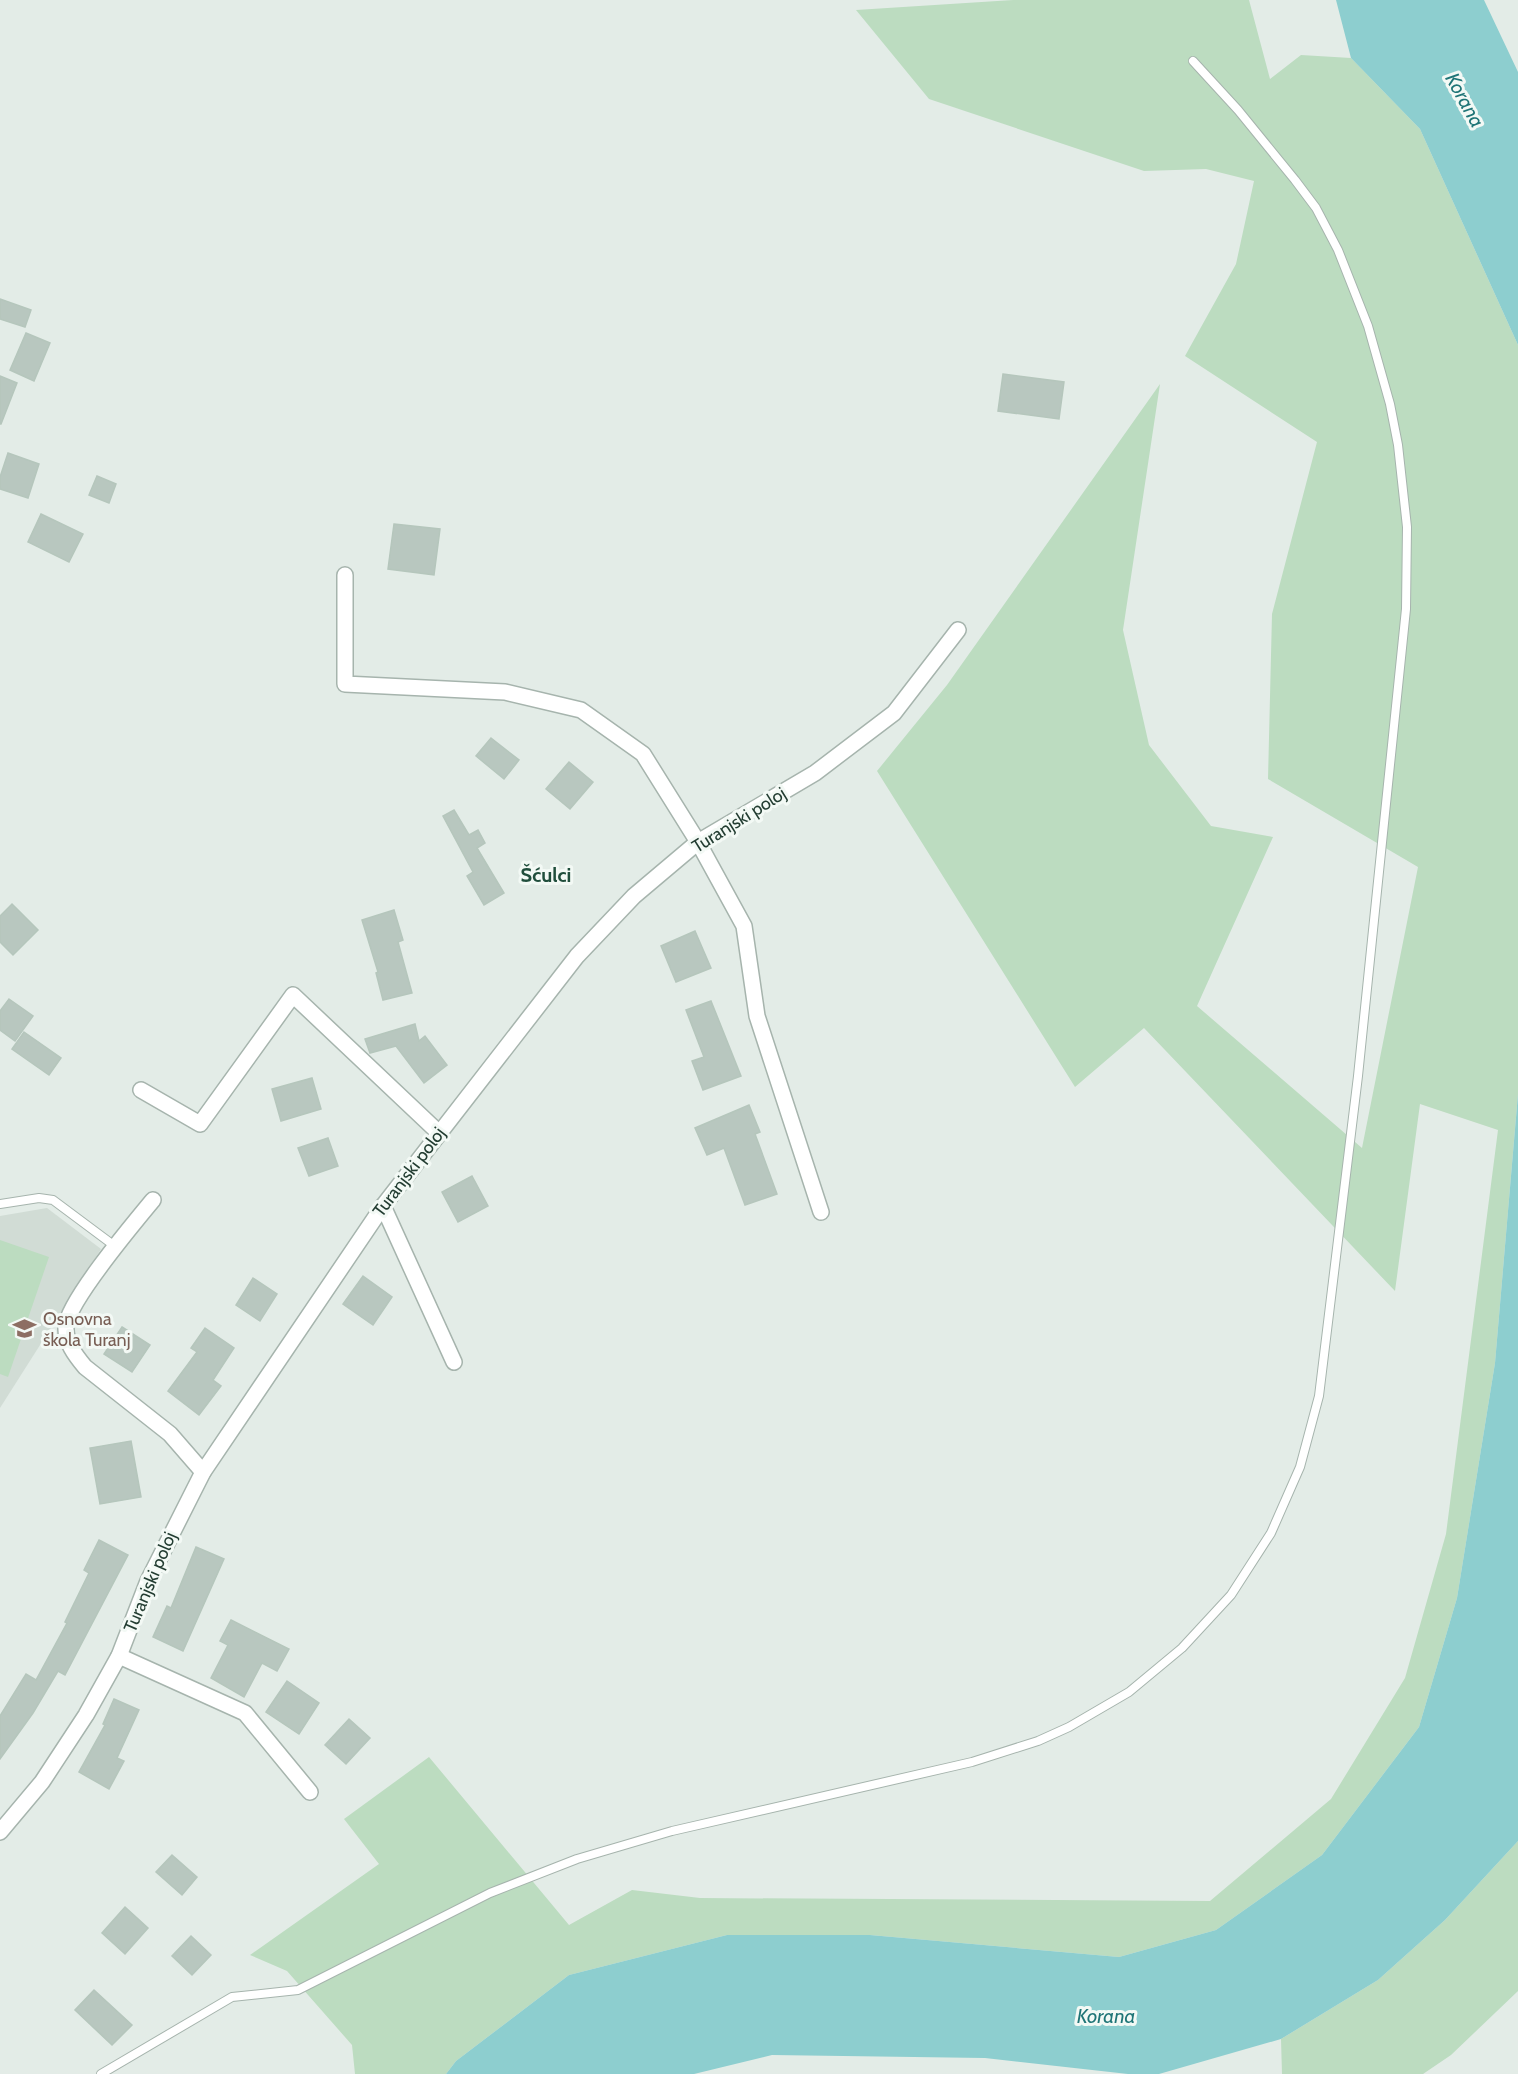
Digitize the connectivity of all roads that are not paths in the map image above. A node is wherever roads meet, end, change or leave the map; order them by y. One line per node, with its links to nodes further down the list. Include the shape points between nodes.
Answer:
1 (1193, 61): 17 (lane, via 1295,180 1316,208 1338,250 1368,326 1388,395 1407,527 1406,609 1358,1076 1319,1396 1300,1467 1271,1533 1231,1594 1182,1648 1129,1692 1069,1727 983,1759 672,1831 544,1871 490,1893 298,1990 232,1997)
2 (345, 574): 4 (street, via 345,684 505,692 581,710 643,754)
3 (958, 630): 4 (street, Turanjski poloj, via 894,713 815,773)
4 (698, 842): 6 (street, Turanjski poloj, via 634,896 577,956); 10 (street, via 744,926 757,1016)
5 (141, 1089): 6 (street, via 200,1124 293,995)
6 (438, 1132): 9 (street, Turanjski poloj)
7 (153, 1200): 11 (street)
8 (0, 1204): 11 (lane, via 39,1198 53,1200)
9 (383, 1206): 12 (street); 13 (street, Turanjski poloj)
10 (821, 1212)
11 (116, 1246): 13 (street, via 71,1310 66,1325 68,1341 85,1367 170,1434)
12 (454, 1362)
13 (203, 1472): 14 (street, Turanjski poloj, via 148,1581)
14 (119, 1656): 15 (street, via 245,1713); 16 (street, Turanjski poloj, via 42,1782)
15 (310, 1792)
16 (0, 1832)
17 (101, 2074)

